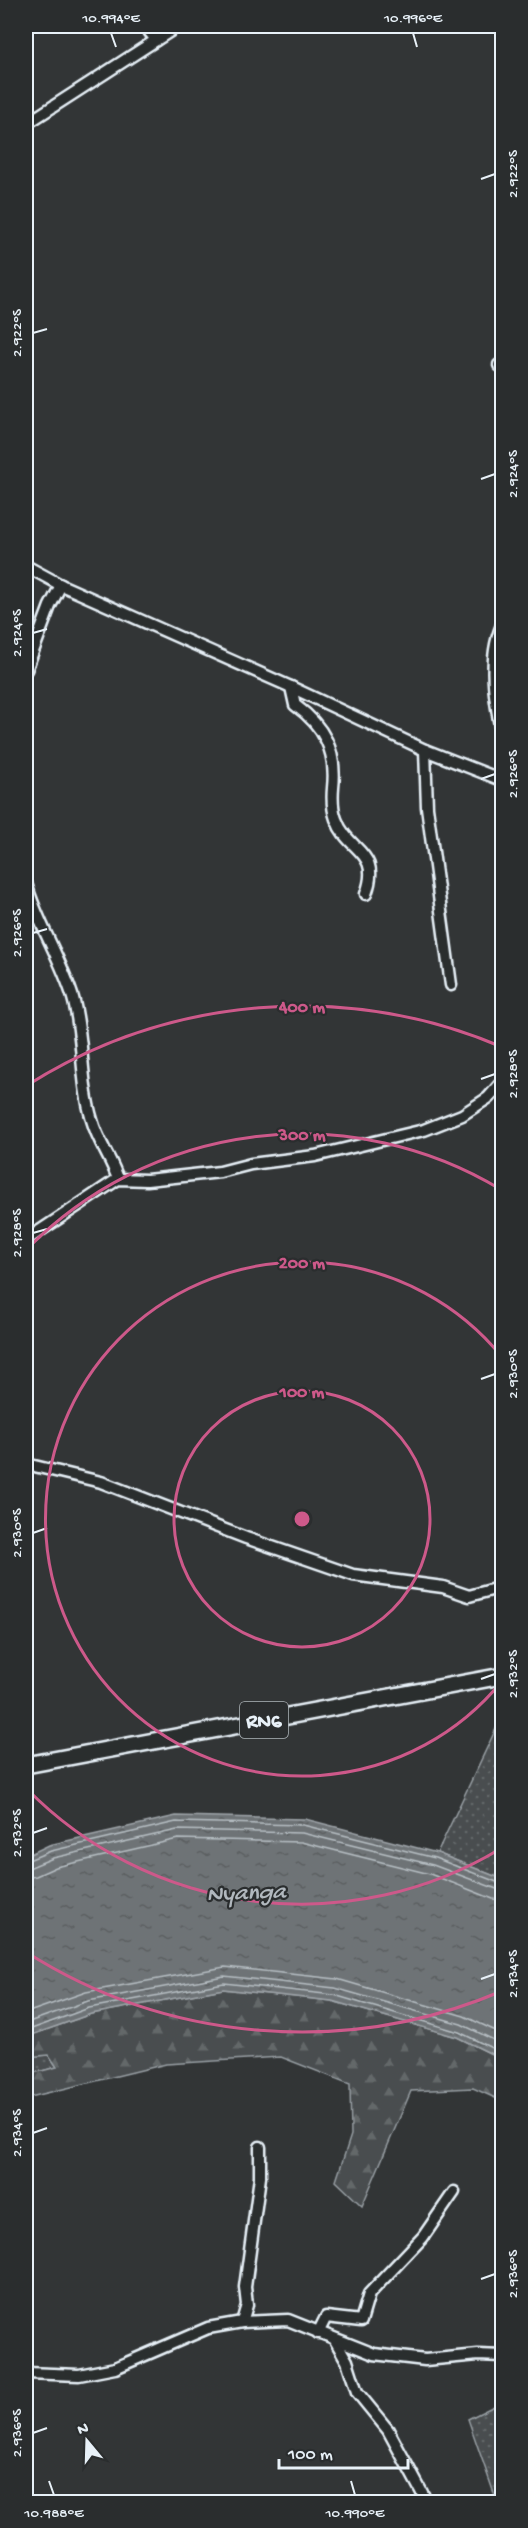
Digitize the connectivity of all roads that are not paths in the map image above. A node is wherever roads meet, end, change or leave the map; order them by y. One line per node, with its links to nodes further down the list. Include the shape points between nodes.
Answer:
1 (145, 26): 3 (street)
2 (178, 26): 3 (street)
3 (156, 39): 4 (street)
4 (26, 124)
5 (26, 566): 6 (street)
6 (60, 585): 8 (street); 10 (street)
7 (502, 625): 9 (street, via 495,647)
8 (26, 670)
9 (498, 672): 11 (street, via 496,702)
10 (291, 687): 12 (street); 15 (street, via 295,705 312,717 324,734 332,759 335,818 371,869)
11 (502, 736)
12 (425, 750): 13 (street); 16 (street, via 427,807)
13 (502, 780)
14 (26, 884): 18 (street, via 73,1000 92,1120)
15 (366, 894)
16 (451, 985)
17 (502, 1082): 18 (street, via 488,1098 462,1115 424,1130 315,1156 220,1172)
18 (118, 1179): 19 (street)
19 (26, 1240)
20 (26, 1464): 21 (street, via 102,1482 353,1575 443,1587 469,1596)
21 (502, 1587)
22 (502, 1676): 23 (highway, RN6)
23 (26, 1765)
24 (260, 2147): 26 (street, via 260,2177 245,2287 247,2305)
25 (454, 2192): 27 (street, via 423,2237 369,2294 361,2321 326,2317)
26 (242, 2322): 27 (street, via 288,2320); 30 (street, via 208,2328 115,2368 79,2375)
27 (318, 2333): 28 (street)
28 (335, 2340): 29 (street, via 374,2354 425,2360); 31 (street, via 357,2392 388,2430)
29 (502, 2356)
30 (26, 2373)
31 (427, 2502)

